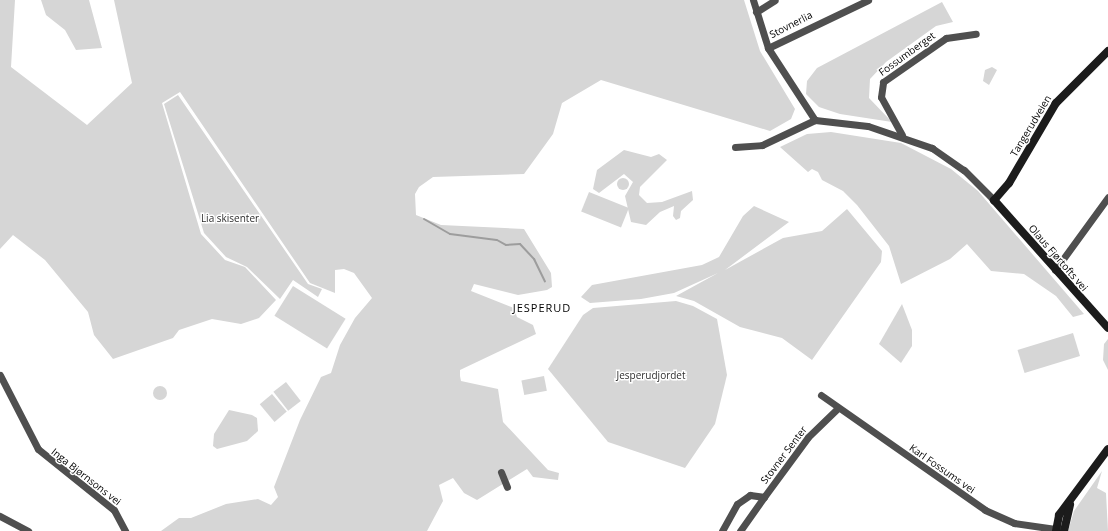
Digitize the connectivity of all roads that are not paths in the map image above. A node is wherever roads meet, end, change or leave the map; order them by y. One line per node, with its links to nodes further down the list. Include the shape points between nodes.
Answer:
1 (753, 0): 4 (street, Stovnerlia)
2 (775, 0): 4 (street)
3 (868, 0): 6 (street, Stovnerlia)
4 (756, 12): 6 (street, Stovnerlia)
5 (976, 34): 9 (street, Fossumberget, via 946,38 883,82 881,97)
6 (768, 48): 8 (street, Stovnerlia)
7 (1108, 51): 12 (street, Tangerudveien, via 1058,100 1009,183)
8 (815, 120): 9 (street, via 868,126); 10 (street, via 770,142)
9 (902, 135): 12 (street, via 959,167)
10 (735, 147)
11 (1108, 197): 13 (street)
12 (994, 200): 13 (street, Olaus Fjørtofts vei)
13 (1055, 270): 14 (street, Olaus Fjørtofts vei)
14 (1108, 328)
15 (0, 375): 26 (street, Inga Bjørnsons vei, via 38,449 114,510)
16 (821, 395): 17 (street, Karl Fossums vei)
17 (838, 408): 21 (street, Stovner Senter, via 808,437); 24 (street, Karl Fossums vei, via 985,510 1014,523)
18 (1108, 449): 24 (street, via 1070,504 1059,515)
19 (501, 472): 20 (street)
20 (507, 487)
21 (764, 497): 27 (street, Stovner Senter, via 744,497 725,521); 28 (street, Stovner Senter)
22 (0, 516): 23 (street)
23 (16, 528): 25 (street)
24 (1060, 530)
25 (28, 531)
26 (124, 531)
27 (722, 531)
28 (740, 531)

